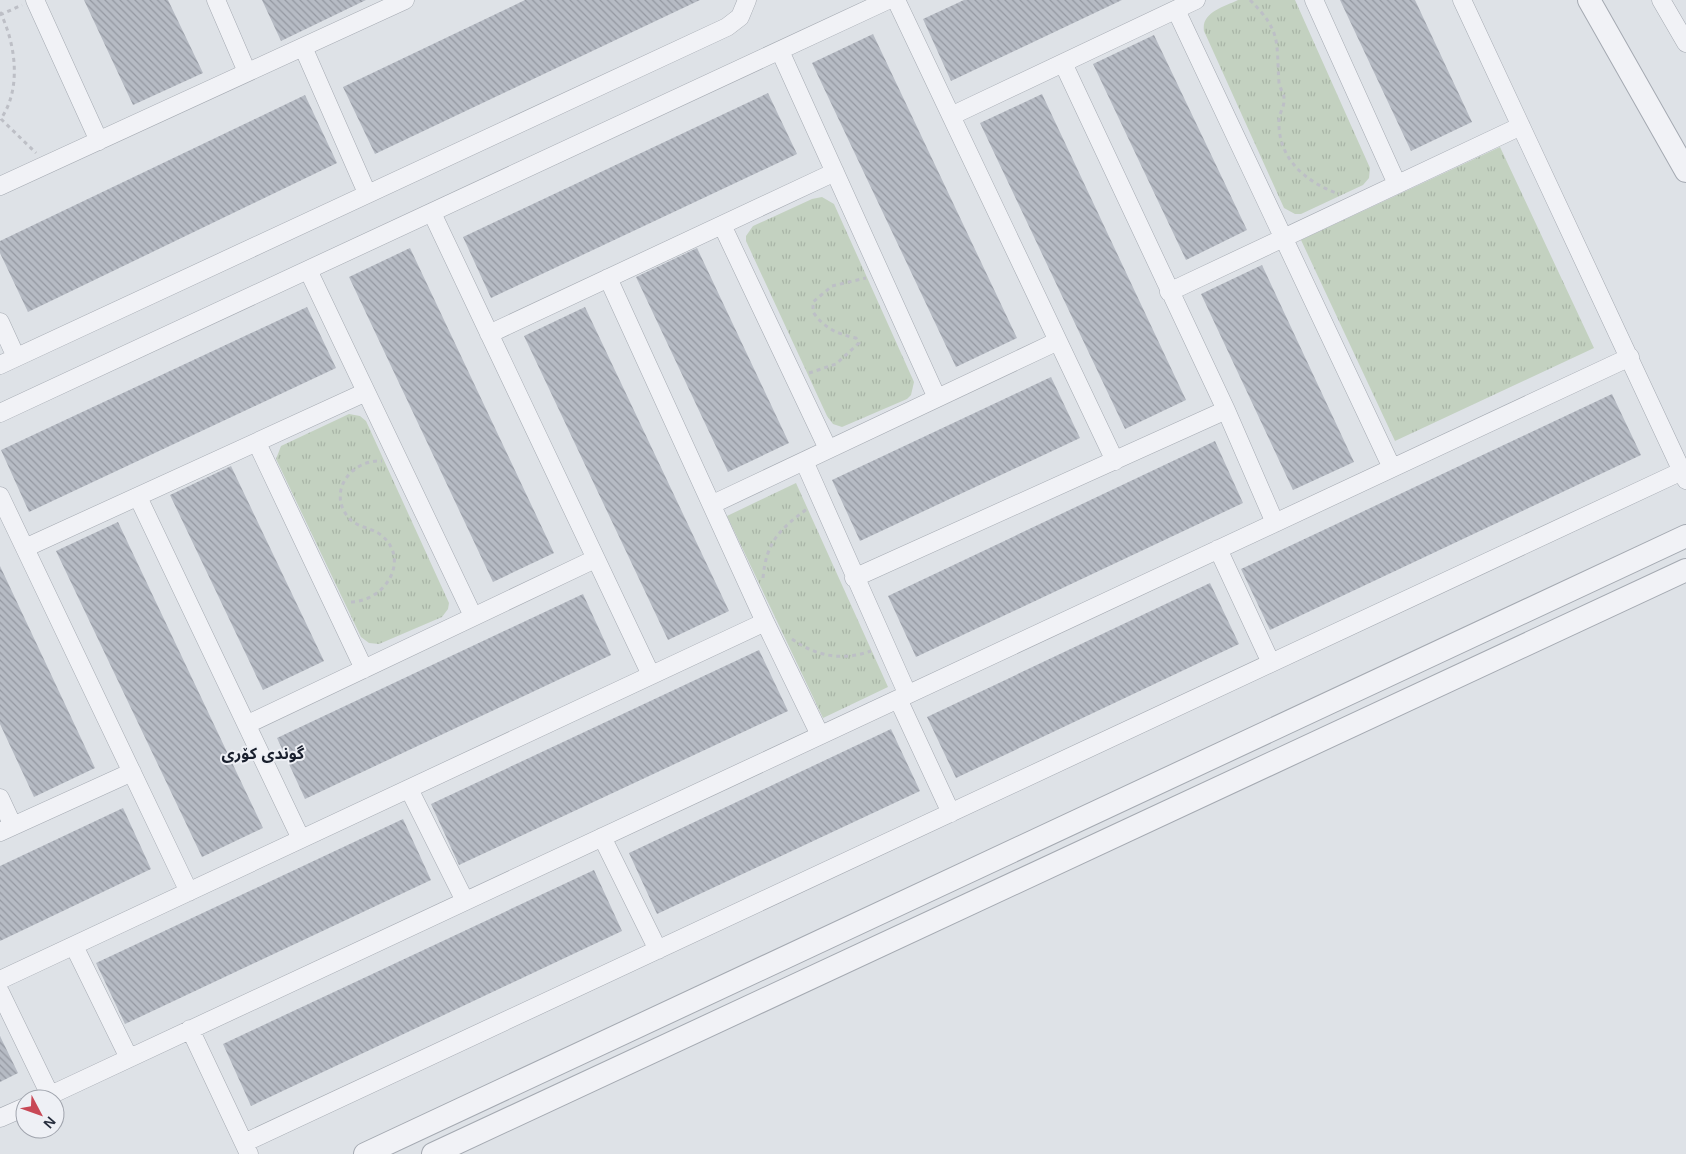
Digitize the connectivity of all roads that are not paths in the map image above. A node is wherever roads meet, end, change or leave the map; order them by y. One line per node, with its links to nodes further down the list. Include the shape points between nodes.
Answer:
1 (216, 0): 17 (street)
2 (747, 0): 25 (street, via 740,18 727,26)
3 (888, 0): 15 (street)
4 (896, 0): 18 (street)
5 (1196, 0): 12 (street)
6 (1314, 0): 23 (street)
7 (1462, 0): 19 (street)
8 (1589, 0): 21 (street)
9 (1661, 0): 13 (street)
10 (29, 2): 20 (street)
11 (396, 2): 14 (street)
12 (1176, 10): 16 (street); 28 (street)
13 (1686, 43)
14 (303, 47): 17 (street); 25 (street)
15 (780, 51): 22 (street); 26 (street)
16 (1063, 63): 18 (street); 31 (street)
17 (247, 72): 20 (street)
18 (951, 116): 34 (street)
19 (1521, 126): 23 (street); 36 (street)
20 (99, 141): 24 (street)
21 (1686, 171)
22 (835, 172): 27 (street); 39 (street)
23 (1397, 184): 28 (street)
24 (0, 186)
25 (367, 193): 35 (street)
26 (432, 213): 29 (street); 33 (street)
27 (722, 225): 30 (street); 43 (street)
28 (1284, 238): 31 (street); 46 (street)
29 (308, 270): 38 (street); 41 (street)
30 (608, 278): 33 (street); 50 (street)
31 (1168, 292): 40 (street)
32 (0, 322): 35 (street)
33 (489, 334): 55 (street)
34 (1058, 341): 39 (street); 45 (street)
35 (16, 357): 37 (street)
36 (1630, 357): 46 (street); 47 (street)
37 (0, 365)
38 (366, 392): 42 (street); 58 (street)
39 (936, 398): 43 (street)
40 (1226, 410): 45 (street); 51 (street)
41 (0, 413)
42 (256, 442): 49 (street); 61 (street)
43 (828, 449): 44 (street)
44 (804, 461): 50 (street); 57 (street)
45 (1115, 461): 57 (street)
46 (1392, 468): 51 (street)
47 (1684, 476): 60 (street)
48 (0, 496): 53 (street)
49 (138, 496): 53 (street); 64 (street)
50 (712, 504): 59 (street)
51 (1275, 523): 54 (street)
52 (1686, 536): 81 (street)
53 (25, 548): 66 (street)
54 (1218, 549): 60 (street); 63 (street)
55 (595, 559): 58 (street); 62 (street)
56 (1686, 570): 84 (street)
57 (854, 578): 63 (street)
58 (473, 616): 61 (street)
59 (762, 616): 62 (street); 65 (street)
60 (1272, 663): 69 (street)
61 (364, 669): 64 (street)
62 (651, 675): 67 (street)
63 (903, 696): 65 (street); 69 (street)
64 (248, 724): 72 (street)
65 (820, 735): 71 (street)
66 (132, 772): 70 (street); 73 (street)
67 (409, 789): 72 (street); 74 (street)
68 (0, 798): 70 (street)
69 (951, 813): 76 (street)
70 (7, 829)
71 (602, 837): 74 (street); 76 (street)
72 (301, 840): 73 (street)
73 (189, 892): 75 (street)
74 (464, 901): 79 (street)
75 (74, 946): 77 (street); 80 (street)
76 (658, 950): 87 (street)
77 (0, 980)
78 (0, 992): 82 (street)
79 (190, 1030): 80 (street); 87 (street)
80 (129, 1058): 83 (street)
81 (550, 1069): 84 (street); 88 (street)
82 (42, 1089)
83 (63, 1089)
84 (560, 1094): 89 (street)
85 (15, 1111): 86 (street)
86 (0, 1118)
87 (247, 1148)
88 (365, 1154)
89 (433, 1154)

